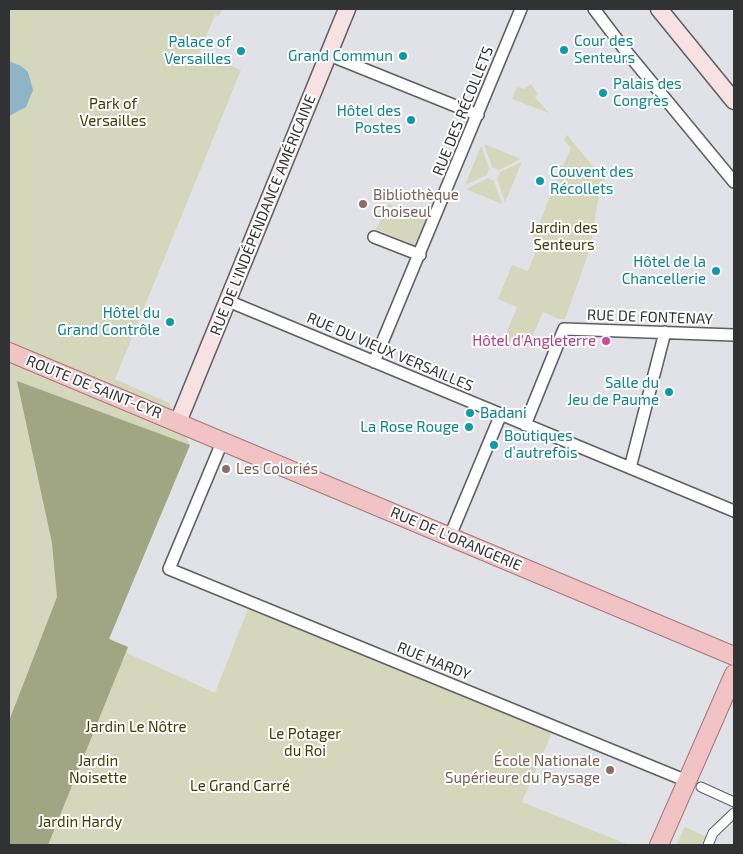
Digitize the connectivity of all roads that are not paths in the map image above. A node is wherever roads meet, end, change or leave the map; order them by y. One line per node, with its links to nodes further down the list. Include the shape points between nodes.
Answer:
1 (347, 9): 5 (main road, RUE DE L'INDÉPENDANCE AMÉRICAINE)
2 (521, 9): 7 (street, RUE DES RÉCOLLETS)
3 (594, 9): 8 (street)
4 (659, 9): 6 (main road)
5 (329, 55): 7 (street); 11 (main road, RUE DE L'INDÉPENDANCE AMÉRICAINE)
6 (734, 100)
7 (478, 115): 10 (street, RUE DES RÉCOLLETS)
8 (734, 182)
9 (374, 237): 10 (street)
10 (420, 254): 15 (street, RUE DES RÉCOLLETS)
11 (228, 301): 15 (street, RUE DU VIEUX VERSAILLES); 17 (main road, RUE DE L'INDÉPENDANCE AMÉRICAINE)
12 (665, 332): 13 (street, RUE DE FONTENAY); 18 (street, RUE DE FONTENAY, via 564,329); 20 (street)
13 (734, 334)
14 (9, 352): 17 (main road, ROUTE DE SAINT-CYR)
15 (374, 362): 16 (street, RUE DU VIEUX VERSAILLES)
16 (501, 414): 18 (street, RUE DU VIEUX VERSAILLES); 22 (street)
17 (178, 422): 19 (main road, RUE DE L'ORANGERIE)
18 (525, 425): 20 (street, RUE DU VIEUX VERSAILLES)
19 (223, 440): 22 (main road, RUE DE L'ORANGERIE); 25 (street, RUE HARDY, via 169,569)
20 (630, 468): 21 (street, RUE DU VIEUX VERSAILLES)
21 (734, 511)
22 (450, 536): 23 (main road, RUE DE L'ORANGERIE)
23 (734, 656)
24 (734, 674): 25 (main road)
25 (694, 784): 26 (street); 28 (main road)
26 (734, 802)
27 (734, 812): 29 (street, via 713,833)
28 (659, 845)
29 (708, 845)

